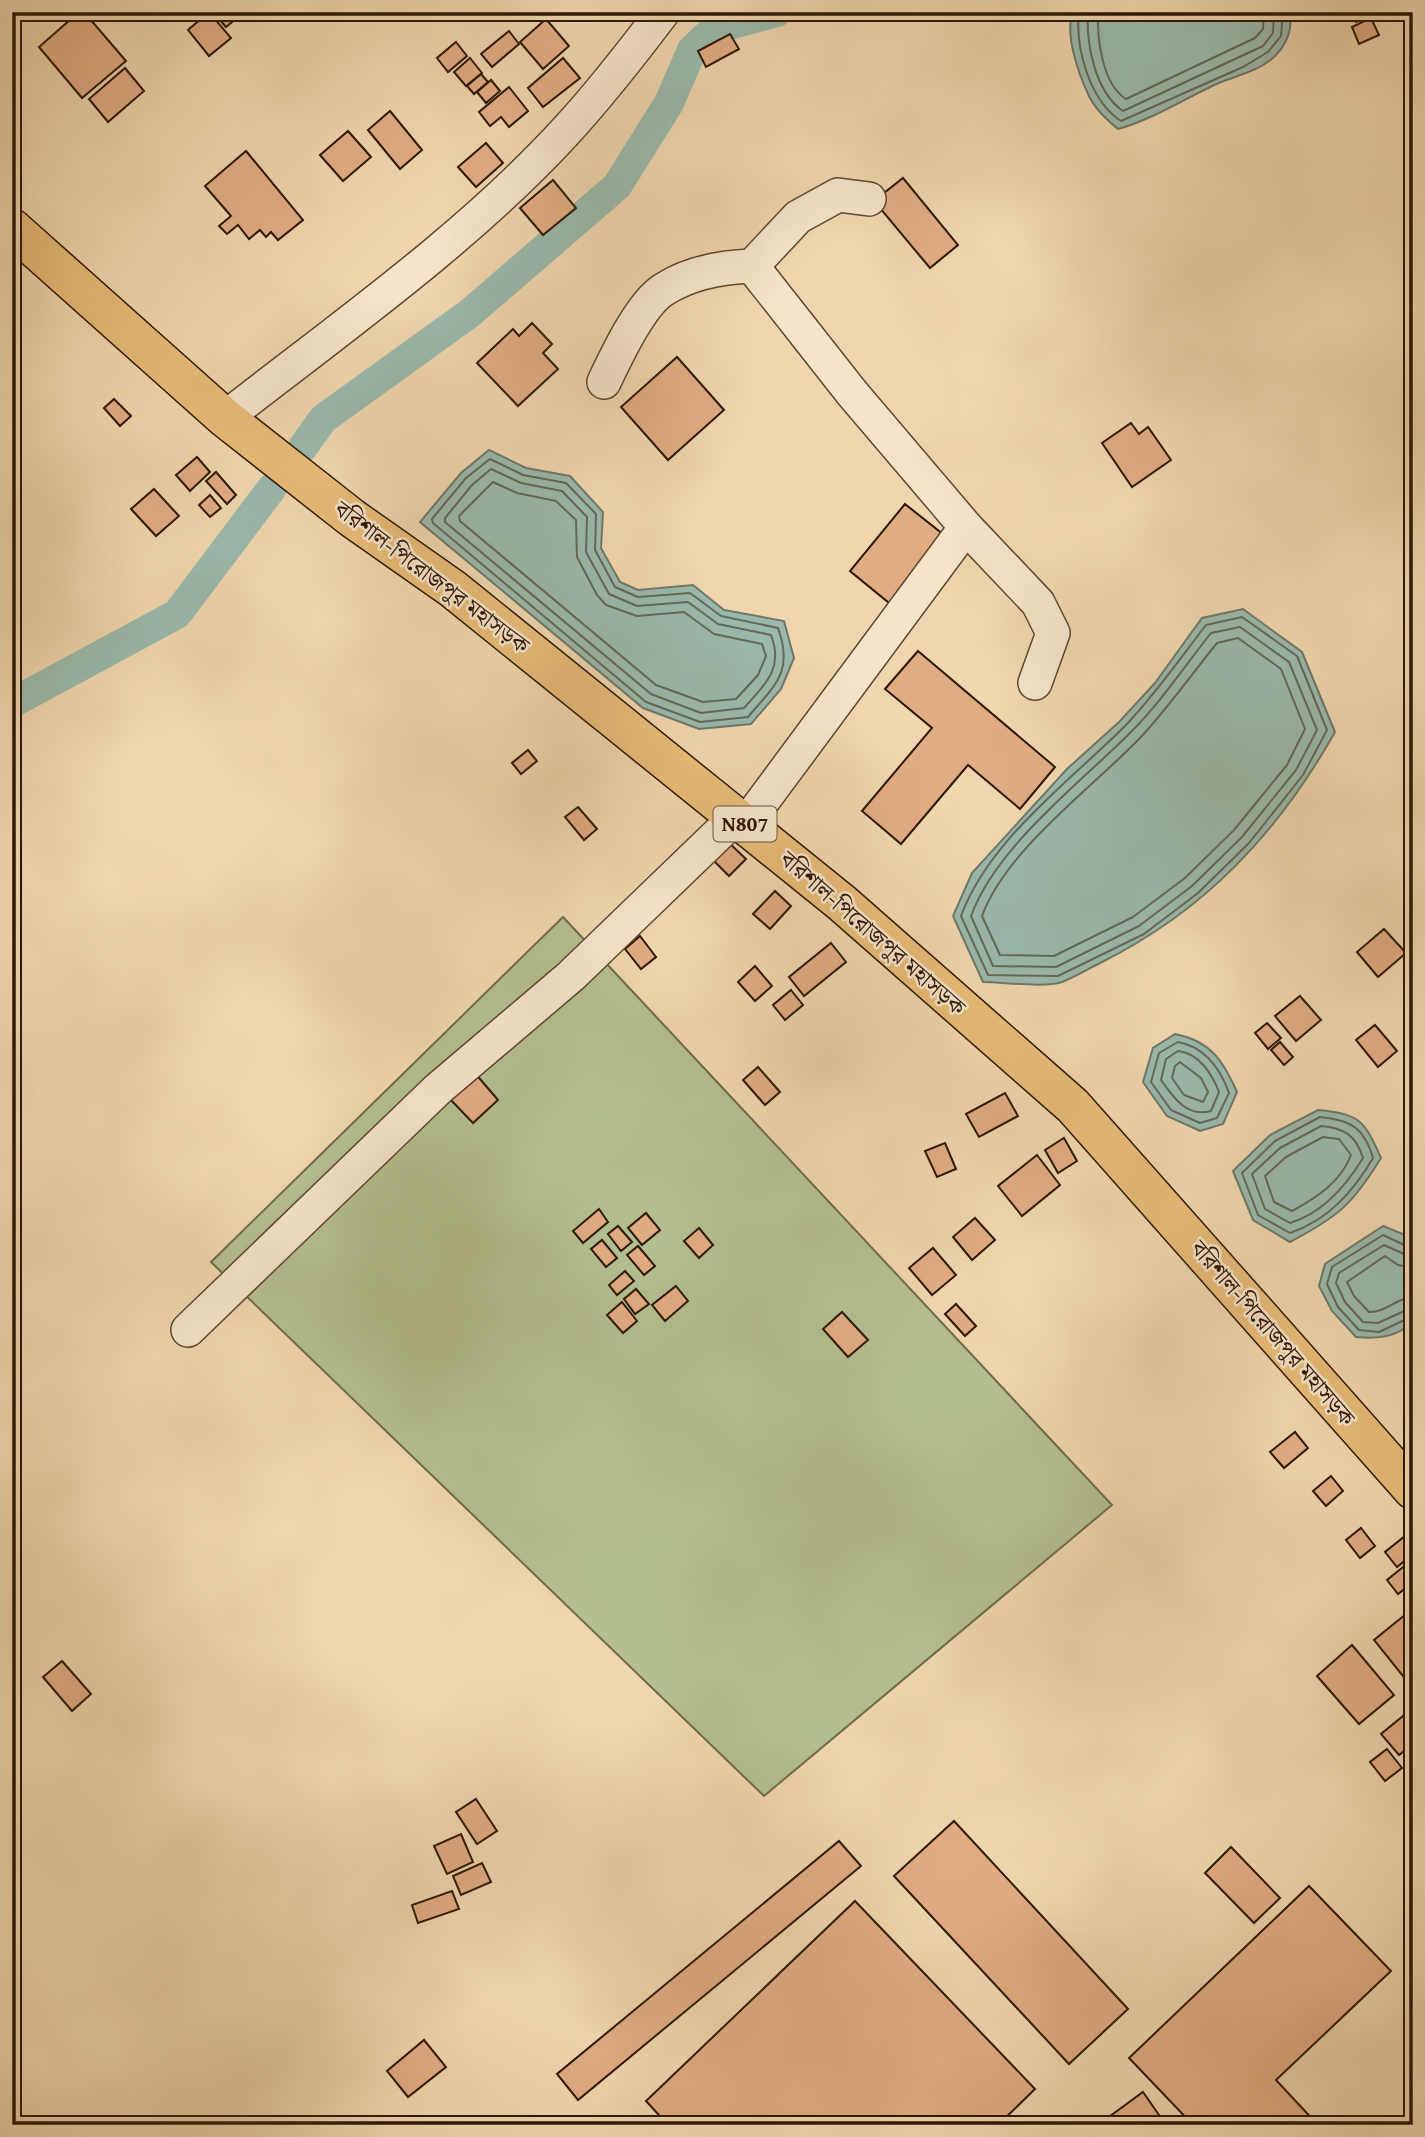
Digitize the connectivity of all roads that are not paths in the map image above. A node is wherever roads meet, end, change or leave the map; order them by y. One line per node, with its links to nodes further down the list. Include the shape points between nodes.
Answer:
1 (663, 12): 6 (street, via 564,133 475,219)
2 (869, 199): 4 (street, via 838,195 798,217)
3 (12, 228): 6 (highway, বরিশাল-পিরোজপুর মহাসড়ক / N807)
4 (752, 266): 5 (street, via 718,267 661,290 630,331); 7 (street)
5 (604, 382)
6 (225, 418): 9 (highway, বরিশাল-পিরোজপুর মহাসড়ক / N807, via 352,518 453,589)
7 (966, 527): 8 (street, via 1038,603 1053,633); 9 (street)
8 (1035, 683)
9 (741, 821): 10 (street, via 438,1089); 11 (highway, বরিশাল-পিরোজপুর মহাসড়ক / N807, via 842,902 1073,1106)
10 (188, 1330)
11 (1413, 1490)

